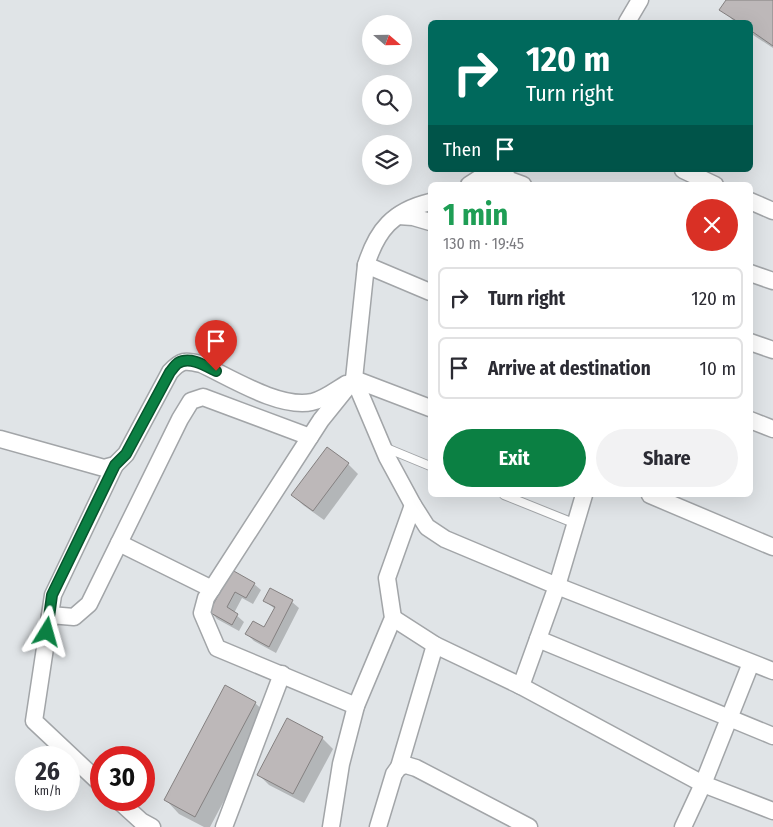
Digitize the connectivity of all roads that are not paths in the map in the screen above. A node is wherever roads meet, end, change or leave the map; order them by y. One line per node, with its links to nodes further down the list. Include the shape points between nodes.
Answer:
1 (640, 0): 2 (street)
2 (628, 20)
3 (687, 172): 5 (street)
4 (505, 174): 6 (street, via 483,176); 7 (street)
5 (705, 180)
6 (474, 182)
7 (518, 182)
8 (428, 202): 11 (street)
9 (753, 202): 10 (street)
10 (773, 211)
11 (398, 216): 12 (street); 13 (street, via 378,236)
12 (428, 221)
13 (366, 265): 16 (street); 19 (street)
14 (753, 274): 15 (street)
15 (773, 281)
16 (428, 291)
17 (753, 343): 18 (street)
18 (773, 350)
19 (354, 379): 20 (street); 23 (street); 25 (street); 26 (street, via 314,402 296,404 279,401 201,364 178,363 126,454)
20 (428, 407)
21 (753, 421): 22 (street)
22 (773, 429)
23 (310, 437): 33 (street, via 203,397 192,402 180,419); 36 (street)
24 (0, 439): 26 (street, via 104,468)
25 (382, 447): 27 (lane); 31 (street)
26 (115, 465): 37 (street, via 52,595)
27 (428, 465)
28 (509, 497): 32 (lane)
29 (583, 497): 32 (street)
30 (655, 497): 34 (street)
31 (413, 506): 35 (street, via 428,526 445,539); 38 (street, via 387,578)
32 (576, 524): 35 (street)
33 (119, 543): 36 (street); 37 (street, via 89,604 74,617)
34 (773, 547)
35 (557, 586): 39 (street); 41 (street)
36 (212, 589): 43 (street, via 202,613 217,648)
37 (50, 615): 49 (street, via 34,721)
38 (392, 618): 40 (street); 45 (street)
39 (538, 639): 44 (street); 46 (street)
40 (434, 645): 44 (street); 48 (street)
41 (751, 663): 42 (street); 46 (street)
42 (773, 671)
43 (282, 674): 45 (street); 54 (street)
44 (519, 685): 50 (street)
45 (356, 706): 55 (street, via 340,764)
46 (730, 718): 47 (street); 50 (street)
47 (773, 736)
48 (399, 767): 56 (street); 57 (street, via 416,768)
49 (90, 774)
50 (703, 784): 52 (street); 58 (street)
51 (130, 811): 53 (street)
52 (773, 811)
53 (152, 827)
54 (224, 827)
55 (331, 827)
56 (378, 827)
57 (529, 827)
58 (683, 827)

